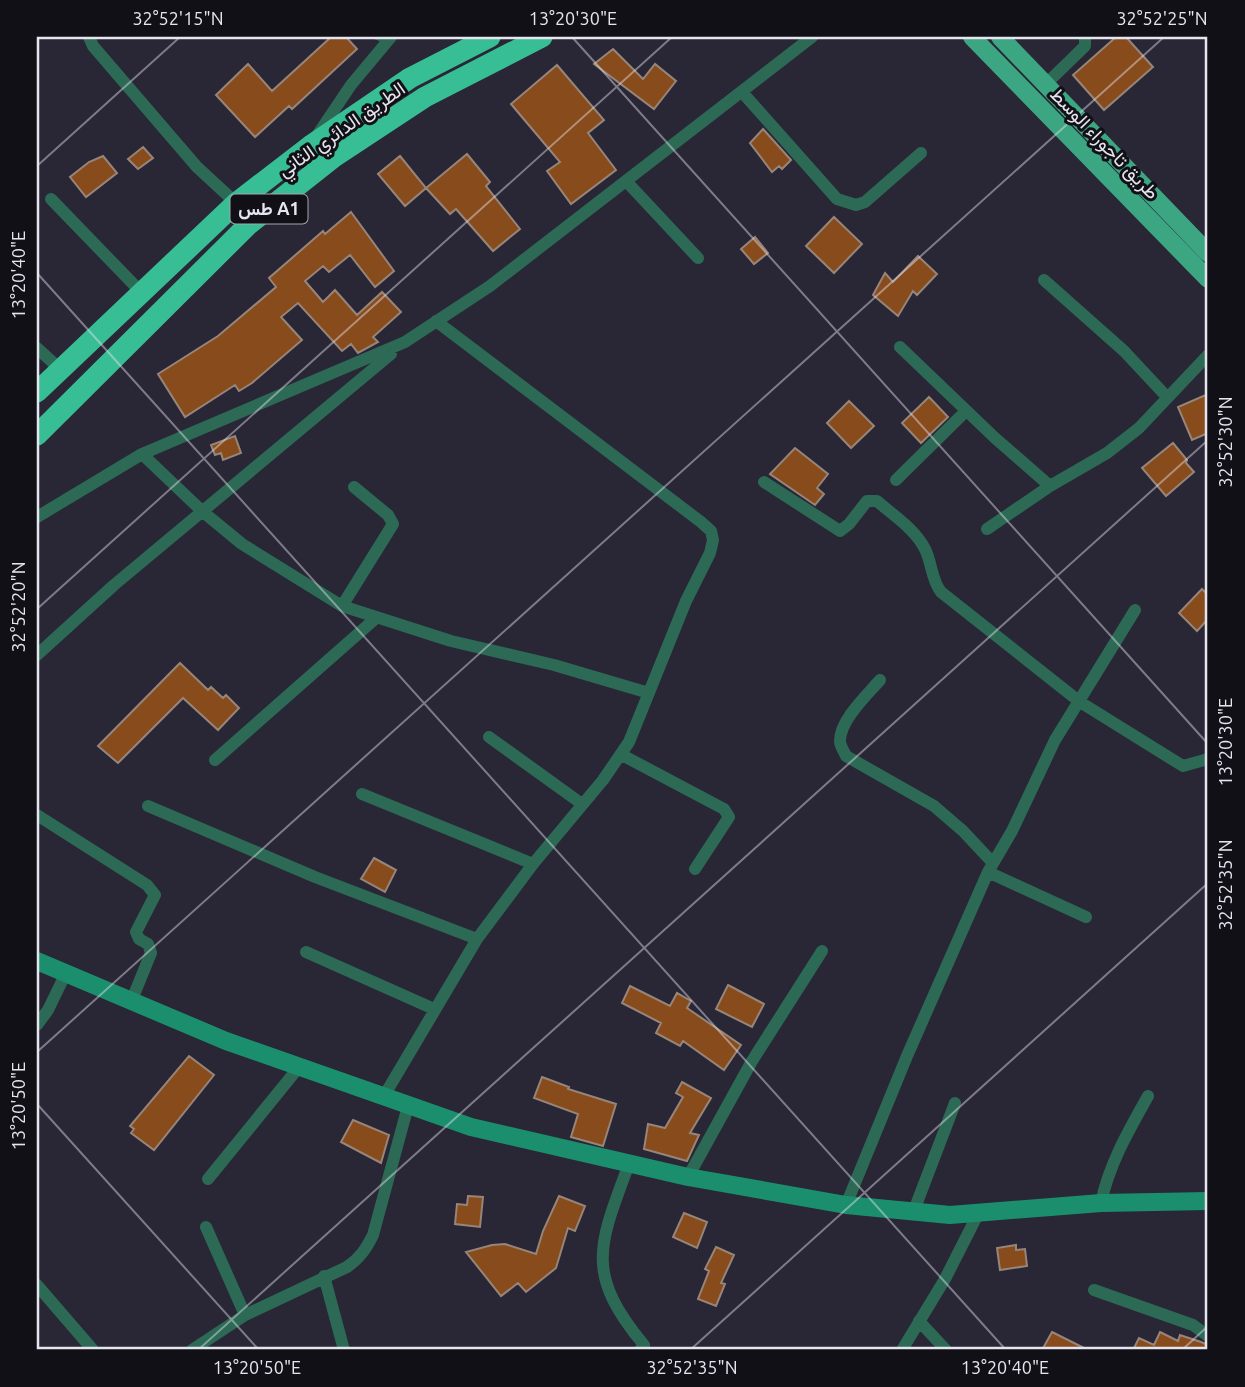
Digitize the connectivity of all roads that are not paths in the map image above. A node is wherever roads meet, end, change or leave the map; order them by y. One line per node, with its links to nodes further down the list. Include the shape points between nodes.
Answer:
1 (89, 37): 15 (street, via 197,167)
2 (490, 37): 11 (highway, الطريق الدائري الثاني / طس A1, via 410,78)
3 (542, 37): 30 (highway, الطريق الدائري الثاني / طس A1, via 425,97 334,157 248,225)
4 (972, 37): 19 (main road, طريق تاجوراء الوسط)
5 (1000, 37): 9 (main road, طريق تاجوراء الوسط)
6 (1085, 37): 9 (street, via 1085,46)
7 (385, 38): 11 (street)
8 (805, 39): 10 (street)
9 (1046, 84): 16 (main road, طريق تاجوراء الوسط)
10 (742, 92): 12 (street, via 837,199 856,205 865,202); 13 (street)
11 (310, 146): 15 (highway, الطريق الدائري الثاني / طس A1)
12 (921, 153)
13 (626, 181): 17 (street); 21 (street, via 490,286)
14 (51, 199): 20 (street)
15 (236, 203): 20 (highway, الطريق الدائري الثاني / طس A1)
16 (1208, 253)
17 (698, 258)
18 (1044, 279): 28 (street)
19 (1208, 279)
20 (141, 292): 26 (highway, الطريق الدائري الثاني / طس A1)
21 (436, 321): 22 (street); 44 (street, via 711,531 709,553)
22 (405, 342): 31 (street); 36 (street)
23 (900, 347): 29 (street)
24 (37, 348): 26 (street)
25 (1208, 355): 28 (street)
26 (60, 369): 27 (highway, الطريق الدائري الثاني / طس A1)
27 (37, 392)
28 (1167, 397): 34 (street, via 1139,428 1107,453)
29 (966, 411): 32 (street); 34 (street)
30 (37, 435)
31 (142, 454): 36 (street); 37 (street)
32 (896, 480)
33 (764, 482): 45 (street, via 840,531 867,501 877,501 919,539 940,592)
34 (1050, 486): 38 (street)
35 (354, 487): 39 (street, via 393,524)
36 (202, 511): 39 (street, via 243,544); 42 (street)
37 (37, 517)
38 (987, 529)
39 (342, 606): 41 (street)
40 (1135, 610): 45 (street)
41 (376, 618): 44 (street); 49 (street)
42 (37, 655)
43 (880, 680): 55 (street, via 842,730 840,744 846,757 934,806 963,831)
44 (649, 693): 47 (street)
45 (1080, 702): 48 (street, via 1183,766); 55 (street, via 1050,749)
46 (489, 737): 51 (street)
47 (622, 755): 51 (street); 56 (street, via 724,808 729,817)
48 (1208, 759)
49 (215, 760)
50 (362, 794): 54 (street)
51 (582, 804): 54 (street)
52 (148, 806): 58 (street)
53 (37, 815): 63 (street, via 153,891 136,932 151,953)
54 (533, 864): 58 (street)
55 (991, 867): 57 (street); 76 (street)
56 (695, 869)
57 (1086, 917)
58 (477, 939): 64 (street)
59 (822, 951): 72 (street, via 752,1061)
60 (306, 952): 64 (street)
61 (37, 961): 62 (street)
62 (65, 975): 63 (street); 65 (street)
63 (131, 1002): 66 (street)
64 (434, 1009): 67 (street)
65 (37, 1025)
66 (299, 1067): 67 (street); 73 (street)
67 (384, 1096): 70 (street)
68 (1148, 1096): 75 (street, via 1123,1140)
69 (955, 1102): 78 (street)
70 (408, 1106): 71 (street, via 471,1128); 80 (street, via 373,1235 357,1260)
71 (629, 1164): 72 (street); 86 (street, via 601,1258 605,1282 622,1319)
72 (688, 1177): 76 (street)
73 (208, 1179)
74 (1208, 1201): 75 (street)
75 (1101, 1203): 77 (street)
76 (846, 1205): 78 (street)
77 (979, 1212): 78 (street); 84 (street)
78 (913, 1213)
79 (206, 1227): 83 (street)
80 (324, 1276): 83 (street); 89 (street)
81 (37, 1284): 87 (street)
82 (1094, 1290): 85 (street, via 1193,1325)
83 (245, 1315): 88 (street)
84 (919, 1321): 90 (street); 91 (street)
85 (1208, 1336)
86 (644, 1348)
87 (93, 1350)
88 (192, 1350)
89 (344, 1350)
90 (902, 1350)
91 (946, 1350)

